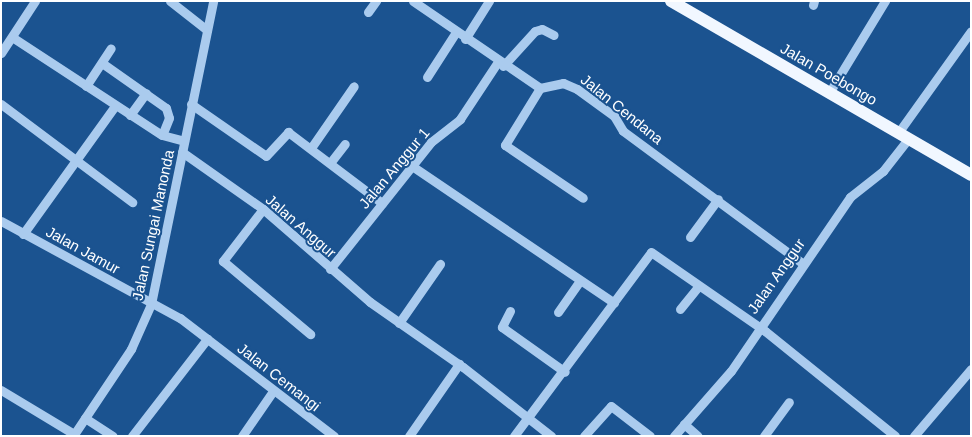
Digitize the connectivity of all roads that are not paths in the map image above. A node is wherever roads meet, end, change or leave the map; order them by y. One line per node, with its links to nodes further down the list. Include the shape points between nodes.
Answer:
1 (170, 1): 10 (street)
2 (213, 1): 10 (street, Jalan Sungai Manonda)
3 (376, 1): 9 (street)
4 (413, 1): 12 (street)
5 (489, 1): 15 (street)
6 (886, 1): 25 (street)
7 (33, 2): 14 (street)
8 (678, 3): 25 (main road, Jalan Poebongo)
9 (368, 12)
10 (207, 30): 27 (street, Jalan Sungai Manonda)
11 (971, 31): 31 (street, Jalan Anggur)
12 (456, 32): 15 (street); 20 (street)
13 (554, 36): 19 (street, Jalan Anggur 1, via 542,28 535,30)
14 (12, 37): 17 (street); 21 (street)
15 (465, 39): 19 (street)
16 (111, 48): 18 (street)
17 (1, 53)
18 (102, 63): 21 (street); 24 (street)
19 (500, 64): 23 (street); 38 (street, Jalan Anggur 1, via 460,118 434,138)
20 (427, 77)
21 (86, 86): 28 (street)
22 (354, 86): 34 (street)
23 (540, 88): 40 (street, via 505,145); 41 (street, Jalan Cendana, via 570,85 614,116 623,131)
24 (146, 93): 29 (street); 30 (street, via 169,115)
25 (829, 93): 31 (main road, Jalan Poebongo)
26 (1, 104): 36 (street)
27 (191, 104): 32 (street, Jalan Sungai Manonda); 34 (street, via 266,156 287,132)
28 (115, 106): 29 (street); 36 (street)
29 (130, 115): 30 (street)
30 (162, 135): 32 (street)
31 (903, 136): 39 (main road, Jalan Poebongo); 48 (street, Jalan Anggur, via 882,171 850,196)
32 (184, 141): 35 (street, Jalan Sungai Manonda)
33 (345, 144): 37 (street)
34 (311, 148): 37 (street)
35 (182, 152): 44 (street, Jalan Anggur); 53 (street, Jalan Sungai Manonda)
36 (76, 162): 42 (street); 46 (street)
37 (330, 163): 43 (street)
38 (412, 166): 43 (street, Jalan Anggur 1); 51 (street)
39 (971, 175)
40 (583, 198)
41 (718, 199): 47 (street); 48 (street, Jalan Cendana)
42 (132, 202)
43 (382, 203): 50 (street, Jalan Anggur 1)
44 (263, 210): 50 (street, Jalan Anggur); 60 (street, via 223,261)
45 (1, 221): 46 (street, Jalan Jamur)
46 (24, 234): 53 (street, Jalan Jamur)
47 (690, 237)
48 (801, 262): 59 (street, Jalan Anggur)
49 (440, 264): 58 (street)
50 (330, 269): 58 (street, Jalan Anggur)
51 (580, 281): 54 (street); 57 (street)
52 (698, 287): 54 (street, via 651,252); 55 (street); 59 (street)
53 (151, 304): 61 (street, Jalan Cemangi); 69 (street, Jalan Sungai Manonda, via 132,349)
54 (614, 304): 64 (street)
55 (680, 309)
56 (510, 311): 64 (street, via 502,327)
57 (558, 312)
58 (399, 323): 62 (street, Jalan Anggur)
59 (758, 327): 70 (street, Jalan Anggur, via 731,371); 84 (street)
60 (310, 334)
61 (207, 339): 66 (street, Jalan Cemangi); 73 (street)
62 (459, 364): 68 (street, Jalan Anggur); 76 (street)
63 (971, 369): 85 (street)
64 (565, 372): 68 (street)
65 (1, 390): 71 (street)
66 (273, 391): 74 (street); 75 (street, Jalan Cemangi)
67 (789, 402): 83 (street)
68 (527, 417): 77 (street); 78 (street, Jalan Anggur)
69 (85, 418): 71 (street, Jalan Sungai Manonda); 72 (street)
70 (684, 424): 81 (street, Jalan Anggur); 82 (street)
71 (74, 435)
72 (113, 436)
73 (132, 436)
74 (242, 436)
75 (334, 436)
76 (409, 436)
77 (514, 436)
78 (551, 436)
79 (584, 436): 80 (street, via 611,406)
80 (650, 436)
81 (674, 436)
82 (698, 436)
83 (764, 436)
84 (895, 436)
85 (914, 436)

